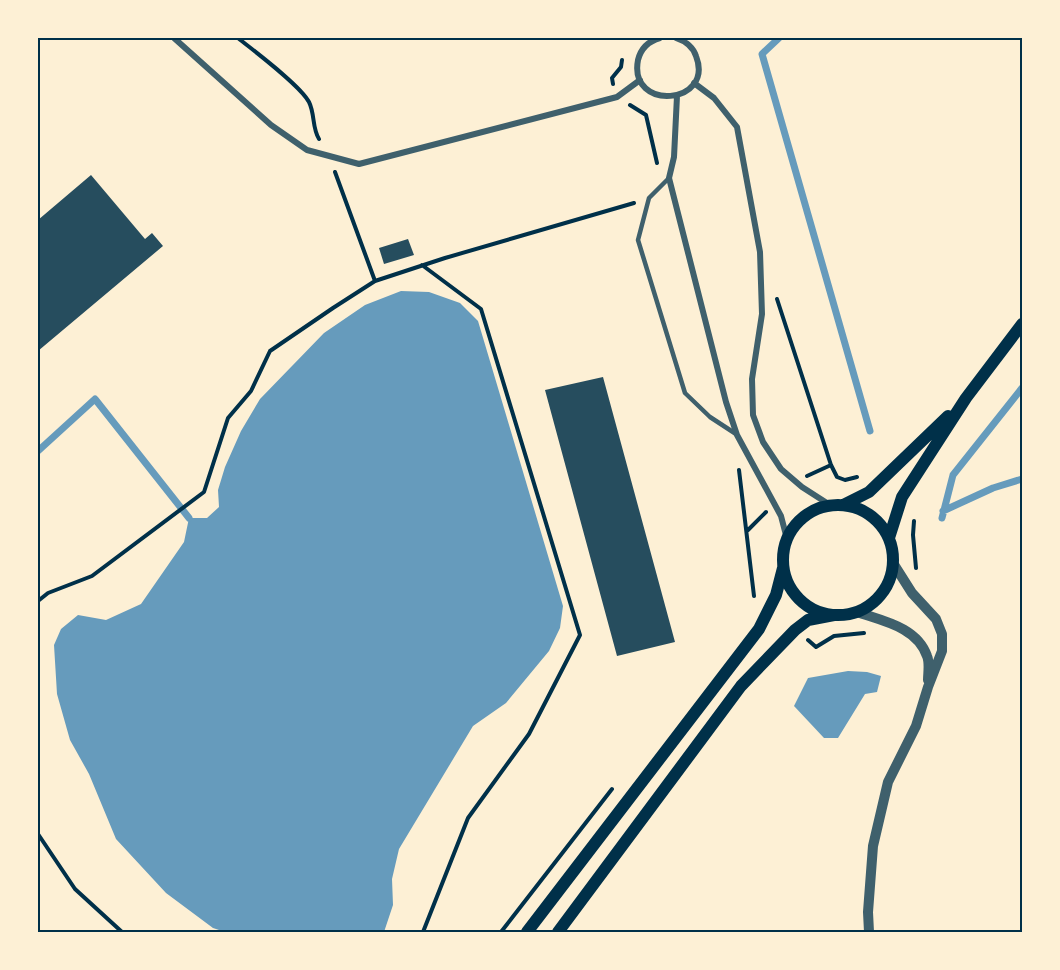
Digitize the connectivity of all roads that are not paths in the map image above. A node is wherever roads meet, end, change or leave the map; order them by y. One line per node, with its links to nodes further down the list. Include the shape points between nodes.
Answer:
1 (174, 38): 4 (street, via 271,125 307,150 359,164 617,97)
2 (655, 38): 4 (street, via 640,53)
3 (680, 38): 5 (street, via 696,54 698,74)
4 (640, 80): 6 (street, via 660,96)
5 (694, 82): 6 (street); 11 (street, via 714,98 737,127 760,252 762,314 752,379 753,415 763,442 781,469)
6 (677, 96): 7 (street)
7 (669, 178): 10 (street); 10 (lane, via 649,198 638,240 685,393)
8 (1023, 324): 9 (main road)
9 (966, 398): 12 (main road, via 869,492); 13 (main road, via 902,497)
10 (737, 435): 14 (street, via 781,516)
11 (830, 505): 12 (main road); 14 (main road, via 812,511 797,523)
12 (843, 505): 13 (main road, via 870,515)
13 (889, 538): 15 (main road)
14 (787, 539): 16 (main road)
15 (893, 563): 17 (main road, via 883,593); 19 (street, via 912,593 936,619 942,634 942,651)
16 (783, 568): 18 (main road, via 789,585 801,600); 20 (main road, via 776,596 759,629)
17 (857, 612): 18 (main road); 19 (street, via 897,625 917,637 928,658)
18 (834, 615): 21 (main road, via 808,620 741,686)
19 (928, 687): 22 (street, via 916,726 888,782 873,846)
20 (527, 933)
21 (558, 933)
22 (869, 933)

